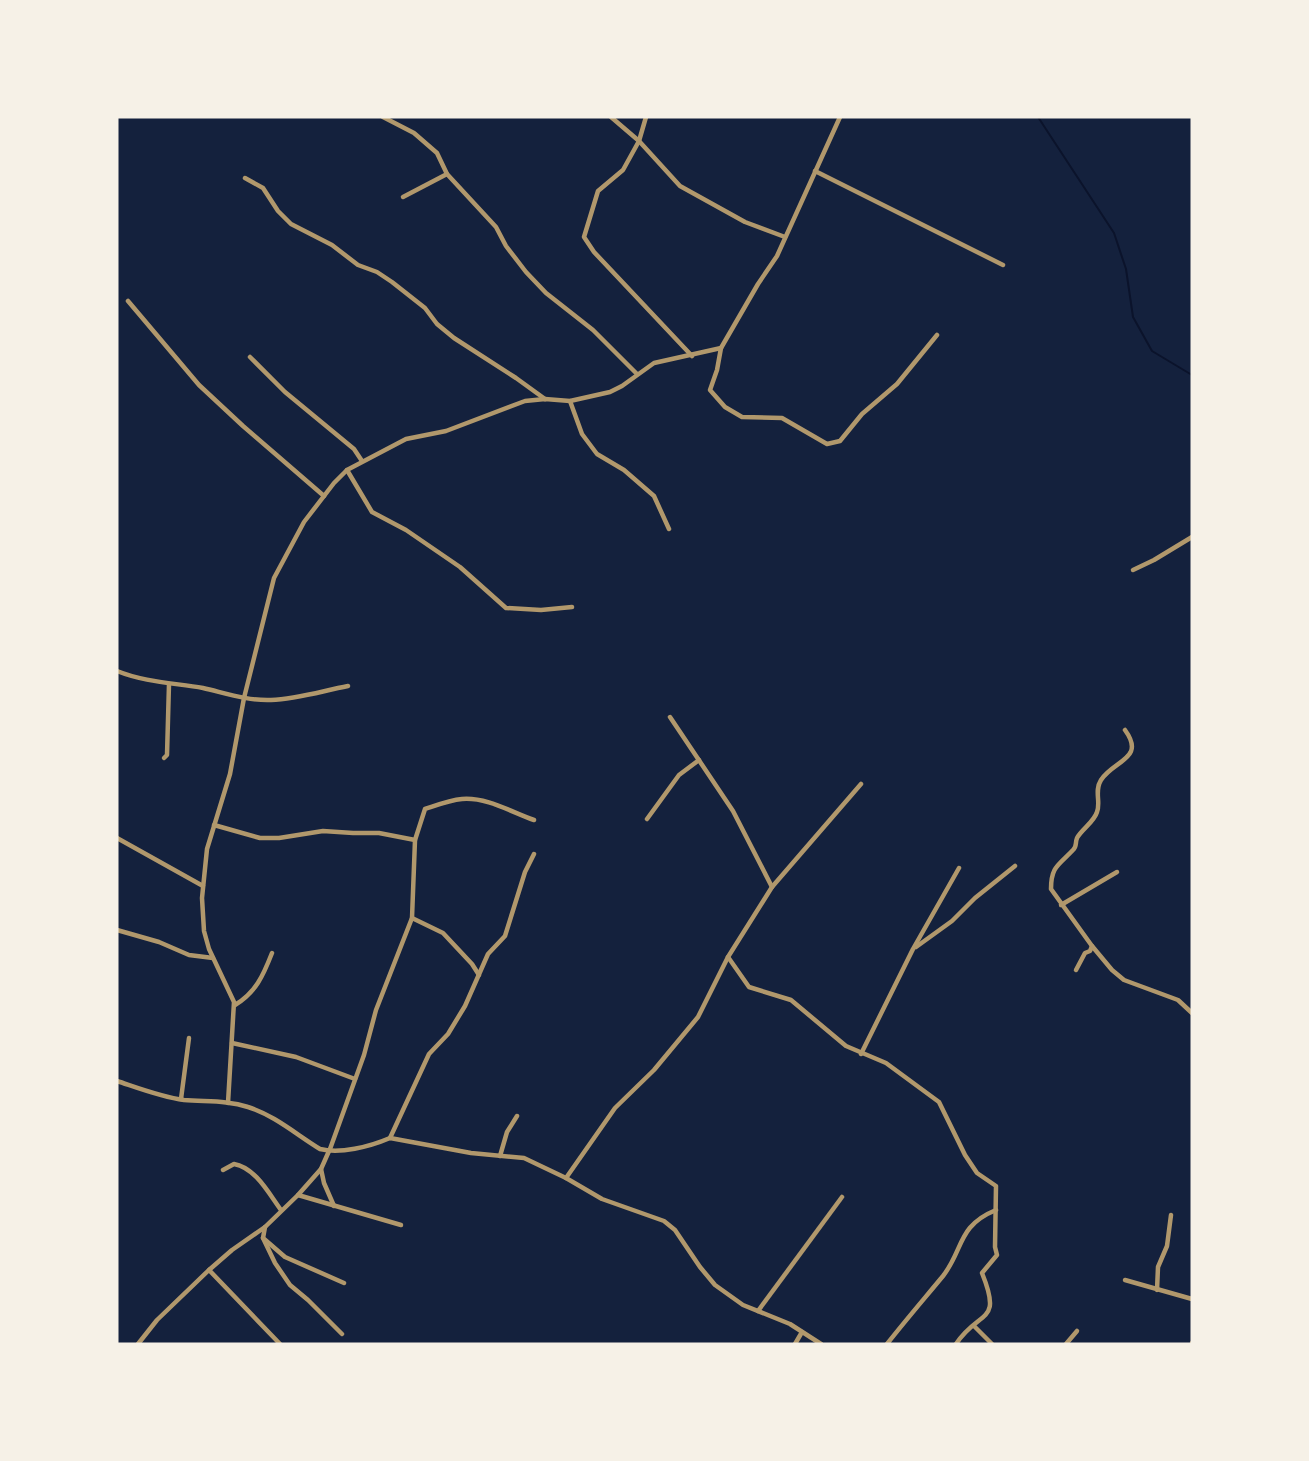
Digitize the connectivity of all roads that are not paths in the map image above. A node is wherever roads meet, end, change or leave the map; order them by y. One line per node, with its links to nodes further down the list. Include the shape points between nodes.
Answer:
1 (383, 117): 7 (street, via 425,142 437,153)
2 (611, 117): 5 (street)
3 (646, 117): 5 (street)
4 (837, 118): 6 (street)
5 (639, 141): 10 (street, via 680,186 745,222); 15 (street, via 623,170 598,191 584,237)
6 (815, 171): 10 (street); 11 (street)
7 (447, 174): 9 (street); 17 (street, via 496,227 526,272)
8 (245, 178): 18 (street, via 263,188 291,224 392,282 454,338)
9 (403, 197)
10 (785, 237): 14 (street)
11 (1003, 265)
12 (128, 301): 22 (street, via 199,385)
13 (937, 335): 14 (street, via 897,384 862,414 840,441 827,444 782,418 742,417 725,407 710,390)
14 (721, 348): 15 (street)
15 (692, 356): 17 (street, via 654,363)
16 (250, 357): 20 (street, via 285,392 354,449)
17 (637, 374): 19 (street, via 610,392)
18 (545, 399): 19 (street); 20 (street, via 525,401 446,431 406,439)
19 (570, 401): 23 (street, via 582,434 597,454 649,490)
20 (362, 461): 21 (street)
21 (347, 470): 22 (street); 26 (street, via 372,512 460,567 506,608)
22 (324, 496): 30 (street, via 303,522 274,578)
23 (669, 529)
24 (1192, 537): 25 (street)
25 (1133, 570)
26 (572, 607)
27 (117, 671): 28 (street)
28 (169, 684): 30 (street); 33 (street)
29 (348, 686): 30 (street, via 300,697)
30 (244, 698): 38 (street, via 230,774)
31 (670, 717): 34 (street)
32 (1125, 730): 47 (street, via 1133,747 1131,754 1101,780 1097,813 1078,837 1076,848 1055,867 1051,889)
33 (164, 758)
34 (699, 759): 36 (street, via 679,775); 46 (street, via 733,811)
35 (861, 784): 46 (street)
36 (647, 819)
37 (534, 820): 40 (street, via 490,803 460,799 425,809)
38 (214, 825): 40 (street, via 260,838 323,831 379,833); 45 (street)
39 (117, 838): 45 (street)
40 (414, 840): 48 (street)
41 (534, 854): 56 (street, via 505,936 488,954)
42 (1015, 866): 51 (street)
43 (959, 868): 51 (street)
44 (1117, 872): 47 (street)
45 (203, 886): 54 (street, via 204,932)
46 (772, 887): 53 (street)
47 (1061, 905): 50 (street)
48 (412, 918): 56 (street, via 443,933); 62 (street, via 376,1010)
49 (117, 930): 54 (street, via 189,955)
50 (1092, 946): 55 (street); 58 (street, via 1118,976 1178,1000)
51 (914, 949): 61 (street)
52 (272, 953): 57 (street, via 256,988)
53 (728, 957): 61 (street, via 749,987 791,1000); 72 (street, via 698,1017 654,1070 615,1108)
54 (213, 958): 57 (street)
55 (1076, 970)
56 (479, 975): 67 (street, via 448,1034 429,1054)
57 (234, 1005): 60 (street)
58 (1192, 1013)
59 (189, 1038): 64 (street)
60 (232, 1043): 62 (street, via 296,1057); 65 (street)
61 (861, 1054): 77 (street, via 886,1063 939,1102 977,1173 996,1186)
62 (355, 1080): 68 (street)
63 (117, 1081): 64 (street)
64 (181, 1099): 65 (street)
65 (228, 1103): 68 (street, via 267,1115 320,1149)
66 (517, 1116): 69 (street)
67 (390, 1138): 68 (street); 69 (street, via 471,1154)
68 (330, 1150): 70 (street)
69 (500, 1155): 72 (street, via 524,1158)
70 (321, 1169): 73 (street); 75 (street)
71 (224, 1170): 76 (street, via 234,1164 248,1170)
72 (567, 1178): 87 (street, via 602,1199 671,1225 715,1285)
73 (298, 1195): 75 (street); 76 (street)
74 (842, 1197): 87 (street)
75 (334, 1206): 79 (street)
76 (281, 1210): 80 (street)
77 (996, 1210): 88 (street, via 997,1255 982,1273 992,1305); 96 (street, via 983,1215 965,1232 945,1273)
78 (1171, 1215): 85 (street, via 1167,1246 1158,1267)
79 (401, 1225)
80 (265, 1227): 81 (street); 82 (street)
81 (263, 1238): 84 (street, via 285,1257); 91 (street, via 290,1285)
82 (209, 1270): 92 (street); 93 (street)
83 (1125, 1280): 85 (street)
84 (344, 1283)
85 (1157, 1290): 86 (street)
86 (1192, 1299)
87 (758, 1311): 90 (street)
88 (974, 1326): 97 (street); 98 (street)
89 (1077, 1331): 99 (street)
90 (802, 1332): 94 (street); 95 (street)
91 (342, 1334)
92 (138, 1344)
93 (280, 1344)
94 (795, 1344)
95 (821, 1344)
96 (887, 1344)
97 (957, 1344)
98 (992, 1344)
99 (1066, 1344)

